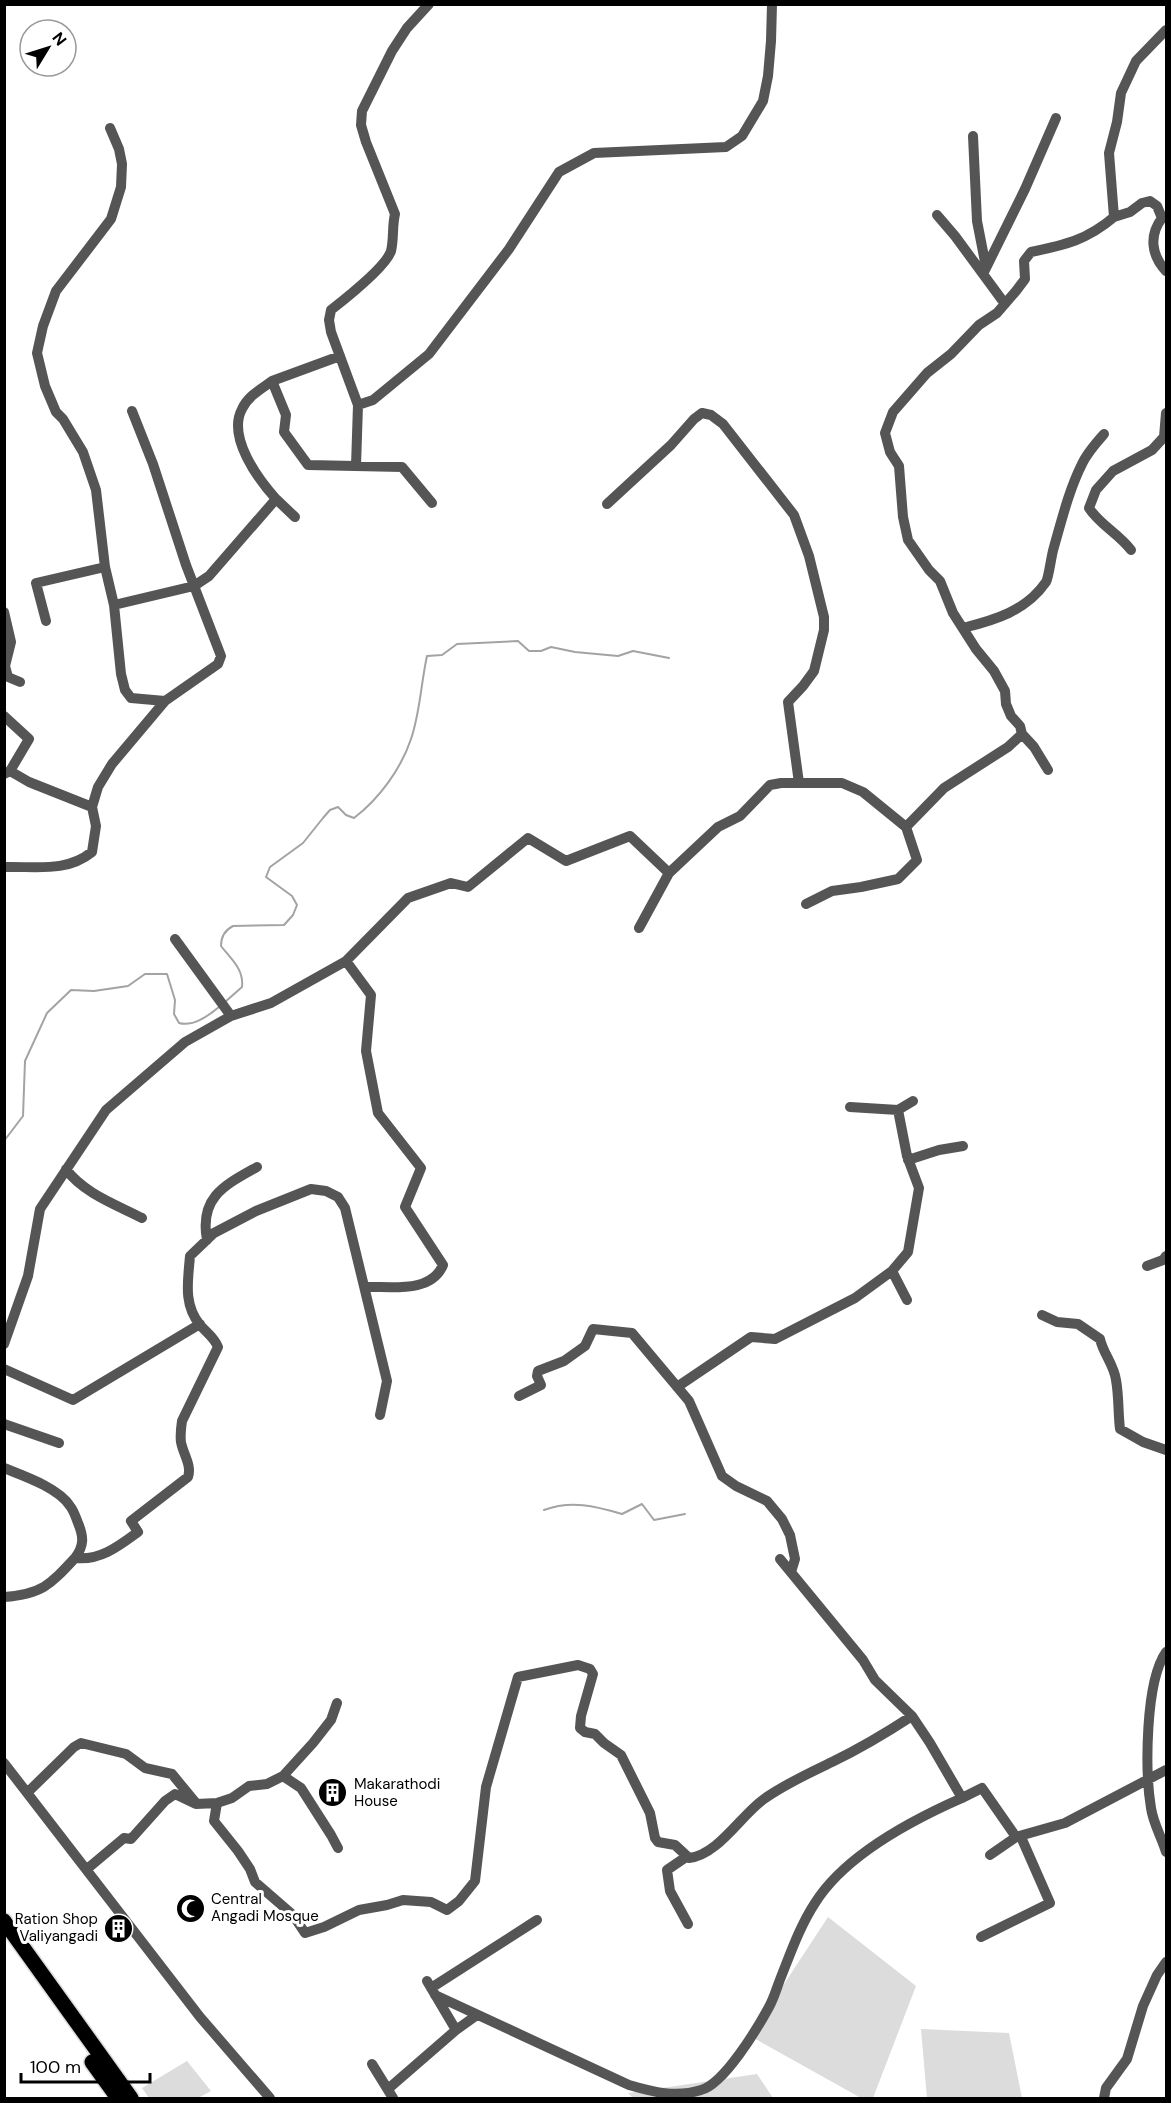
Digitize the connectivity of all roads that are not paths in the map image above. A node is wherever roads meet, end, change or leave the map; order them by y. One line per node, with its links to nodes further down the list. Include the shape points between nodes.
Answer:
1 (429, 4): 12 (street, via 392,51 362,111 366,142 395,214 391,253 332,310 331,332)
2 (772, 4): 14 (street, via 763,101 742,136 726,147 594,153 559,172 509,249 429,354 373,400)
3 (1167, 30): 8 (street, via 1136,60 1121,93 1109,153)
4 (1056, 118): 9 (street)
5 (110, 128): 24 (street, via 122,164 121,187 111,219 56,291 38,353 56,412 83,452 96,490)
6 (973, 136): 9 (street)
7 (937, 215): 9 (street)
8 (1114, 216): 10 (street, via 1150,201 1158,206 1162,218 1154,228 1153,247 1157,261); 11 (street, via 1097,232 1064,246 1031,252 1024,261 1025,279)
9 (984, 270): 11 (street)
10 (1167, 271)
11 (1005, 304): 29 (street, via 927,373 893,412 885,433 899,466 908,540 940,581)
12 (340, 356): 13 (street); 14 (street)
13 (272, 381): 18 (street, via 286,415 284,432 309,465); 19 (street, via 251,396 237,420 244,451 261,482)
14 (358, 405): 18 (street)
15 (132, 411): 25 (street)
16 (1167, 413): 23 (street, via 1164,436 1152,450 1113,471 1096,490 1089,508)
17 (1104, 434): 29 (street, via 1083,462 1071,489 1048,579 1019,609)
18 (356, 466): 20 (street, via 402,467)
19 (276, 498): 22 (street); 25 (street, via 209,576)
20 (432, 503)
21 (607, 504): 36 (street, via 702,413 723,424 794,515 824,617 814,671 788,702)
22 (295, 517)
23 (1131, 550)
24 (105, 567): 26 (street); 28 (street, via 36,583)
25 (194, 586): 26 (street); 31 (street, via 221,656 218,664)
26 (114, 605): 31 (street, via 125,690 131,698)
27 (4, 612): 30 (street, via 11,642 5,666 8,677)
28 (46, 621)
29 (963, 628): 33 (street, via 994,671)
30 (20, 682)
31 (165, 701): 37 (street, via 112,764)
32 (4, 716): 35 (street, via 29,739)
33 (1022, 734): 34 (street); 38 (street, via 944,788)
34 (1048, 770)
35 (7, 772): 37 (street)
36 (799, 783): 38 (street, via 842,783 863,792); 40 (street, via 770,785 740,816 718,827)
37 (92, 807): 39 (street, via 95,839 92,852 83,859 61,867)
38 (906, 827): 41 (street, via 917,860 898,879 832,891)
39 (4, 867)
40 (669, 873): 42 (street); 44 (street, via 630,836 566,861 528,838 468,887 452,883 408,898)
41 (806, 903)
42 (639, 928)
43 (175, 939): 45 (street)
44 (346, 961): 45 (street, via 271,1004); 58 (street, via 371,995 366,1051 378,1113 421,1168 405,1207 443,1265 420,1286)
45 (229, 1012): 52 (street, via 185,1042 106,1110)
46 (913, 1101): 48 (street)
47 (850, 1107): 48 (street)
48 (898, 1110): 50 (street)
49 (963, 1146): 50 (street)
50 (908, 1160): 57 (street, via 919,1188 908,1252)
51 (257, 1167): 54 (street, via 223,1186 210,1204 204,1225)
52 (66, 1169): 53 (street, via 87,1189); 62 (street, via 40,1209 28,1276)
53 (142, 1218)
54 (207, 1240): 58 (street, via 276,1202 311,1189 327,1191 338,1197 345,1208); 61 (street, via 190,1256 187,1297)
55 (1167, 1256): 56 (street)
56 (1147, 1266)
57 (892, 1271): 59 (street); 64 (street, via 855,1298 776,1339 751,1337)
58 (365, 1287): 66 (street, via 387,1381)
59 (907, 1300)
60 (1042, 1315): 69 (street, via 1057,1322 1078,1324 1100,1339 1116,1379 1120,1429)
61 (200, 1324): 63 (street, via 73,1400); 71 (street, via 218,1347 182,1421 181,1444 190,1471 188,1477 131,1521 138,1532 123,1543 91,1559)
62 (4, 1344)
63 (4, 1369)
64 (677, 1387): 65 (street, via 632,1333 593,1329 585,1347 538,1371 541,1385); 73 (street, via 689,1401 722,1476 767,1501 782,1519 795,1559)
65 (519, 1396)
66 (380, 1415)
67 (4, 1424): 68 (street)
68 (59, 1443)
69 (1167, 1450)
70 (4, 1468): 71 (street, via 36,1481 70,1504 83,1534 82,1548)
71 (75, 1558): 74 (street, via 39,1591)
72 (780, 1558): 73 (street)
73 (791, 1572): 77 (street, via 875,1680)
74 (4, 1597)
75 (1167, 1652): 81 (street, via 1151,1696)
76 (338, 1703): 80 (street, via 331,1720)
77 (912, 1716): 83 (street); 90 (street, via 766,1797 716,1845 693,1858)
78 (4, 1763): 82 (street)
79 (1167, 1770): 81 (street)
80 (283, 1776): 84 (street, via 267,1784 249,1786); 87 (street, via 301,1788)
81 (1148, 1779): 86 (street, via 1065,1823); 88 (street, via 1151,1812)
82 (28, 1792): 85 (street, via 81,1743 126,1754 145,1768 172,1774); 91 (street)
83 (962, 1798): 86 (street, via 982,1788); 99 (street, via 891,1834 830,1885 815,1902 795,1940 770,2006 739,2056 703,2090 658,2093 629,2085)
84 (217, 1803): 85 (street); 90 (street, via 214,1821 238,1851 255,1882 293,1915 305,1933 359,1910 403,1900 431,1902 447,1910 475,1881 486,1787 518,1677 578,1665 593,1674 580,1728 595,1734 621,1755 650,1812 655,1838 675,1845)
85 (196, 1804): 91 (street, via 175,1794 131,1839 124,1838)
86 (1018, 1837): 89 (street); 95 (street, via 1050,1904)
87 (338, 1848)
88 (1167, 1852)
89 (990, 1855)
90 (686, 1857): 94 (street, via 667,1870 670,1891)
91 (87, 1869): 105 (street, via 200,2017)
92 (537, 1920): 98 (street)
93 (4, 1922): 104 (main road)
94 (688, 1924)
95 (981, 1937)
96 (4, 1939): 103 (main road)
97 (1167, 1962): 106 (street, via 1143,2006 1128,2059 1106,2088)
98 (431, 1988): 99 (street); 100 (street)
99 (477, 2015): 100 (street)
100 (456, 2030): 102 (street)
101 (372, 2064): 102 (street)
102 (388, 2095)
103 (118, 2098)
104 (131, 2098)
105 (270, 2098)
106 (1104, 2098)

